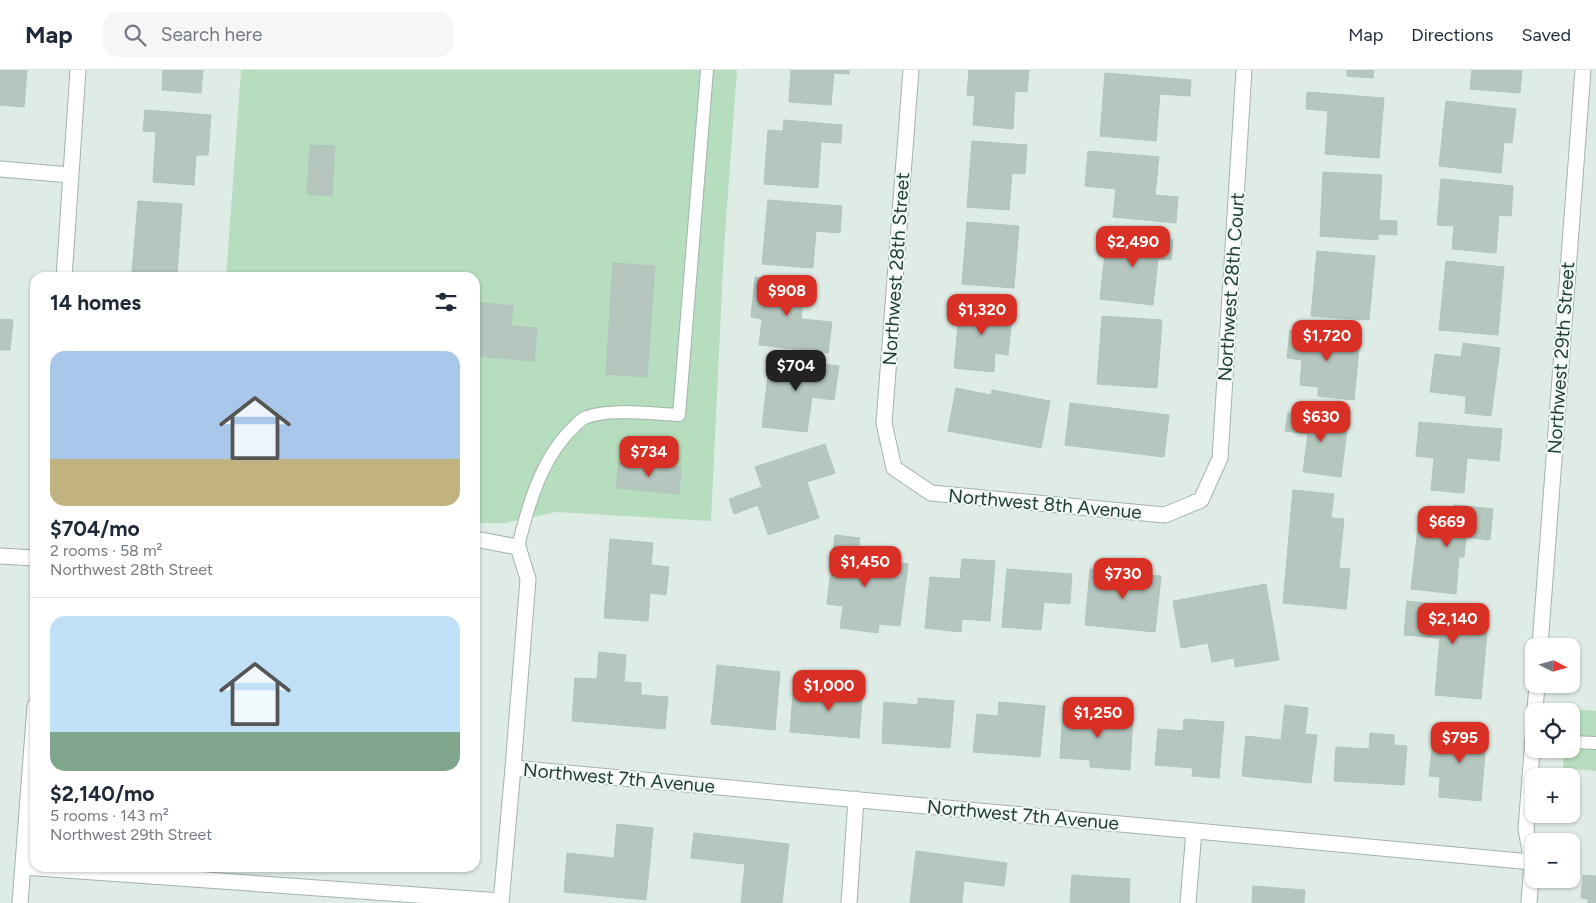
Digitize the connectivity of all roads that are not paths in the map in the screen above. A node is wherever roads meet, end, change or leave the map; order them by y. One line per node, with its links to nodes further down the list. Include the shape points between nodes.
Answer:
1 (78, 70): 7 (street)
2 (707, 70): 12 (lane, via 679,415 611,413 585,417 568,432 537,484)
3 (910, 70): 9 (street, Northwest 28th Street, via 884,423)
4 (1244, 70): 10 (street, Northwest 28th Court, via 1220,458)
5 (1583, 70): 15 (street, Northwest 29th Street)
6 (0, 169): 7 (street)
7 (70, 175): 8 (street)
8 (64, 272)
9 (894, 468): 10 (street, Northwest 8th Avenue, via 931,493 1166,515)
10 (1201, 500)
11 (480, 540): 12 (street)
12 (518, 547): 20 (street, via 528,579)
13 (0, 556): 14 (street)
14 (30, 558)
15 (1541, 638)
16 (1580, 743): 17 (lane)
17 (1596, 744)
18 (1531, 758): 23 (street)
19 (30, 768): 25 (street)
20 (514, 768): 21 (street, Northwest 7th Avenue); 29 (street)
21 (856, 799): 22 (street, Northwest 7th Avenue); 31 (street)
22 (1194, 831): 24 (street, Northwest 7th Avenue); 32 (street)
23 (1527, 833)
24 (1525, 861)
25 (22, 868): 26 (street); 30 (street)
26 (30, 869)
27 (78, 872): 29 (street)
28 (1530, 888): 33 (street)
29 (501, 902)
30 (20, 903)
31 (849, 903)
32 (1188, 903)
33 (1529, 903)

